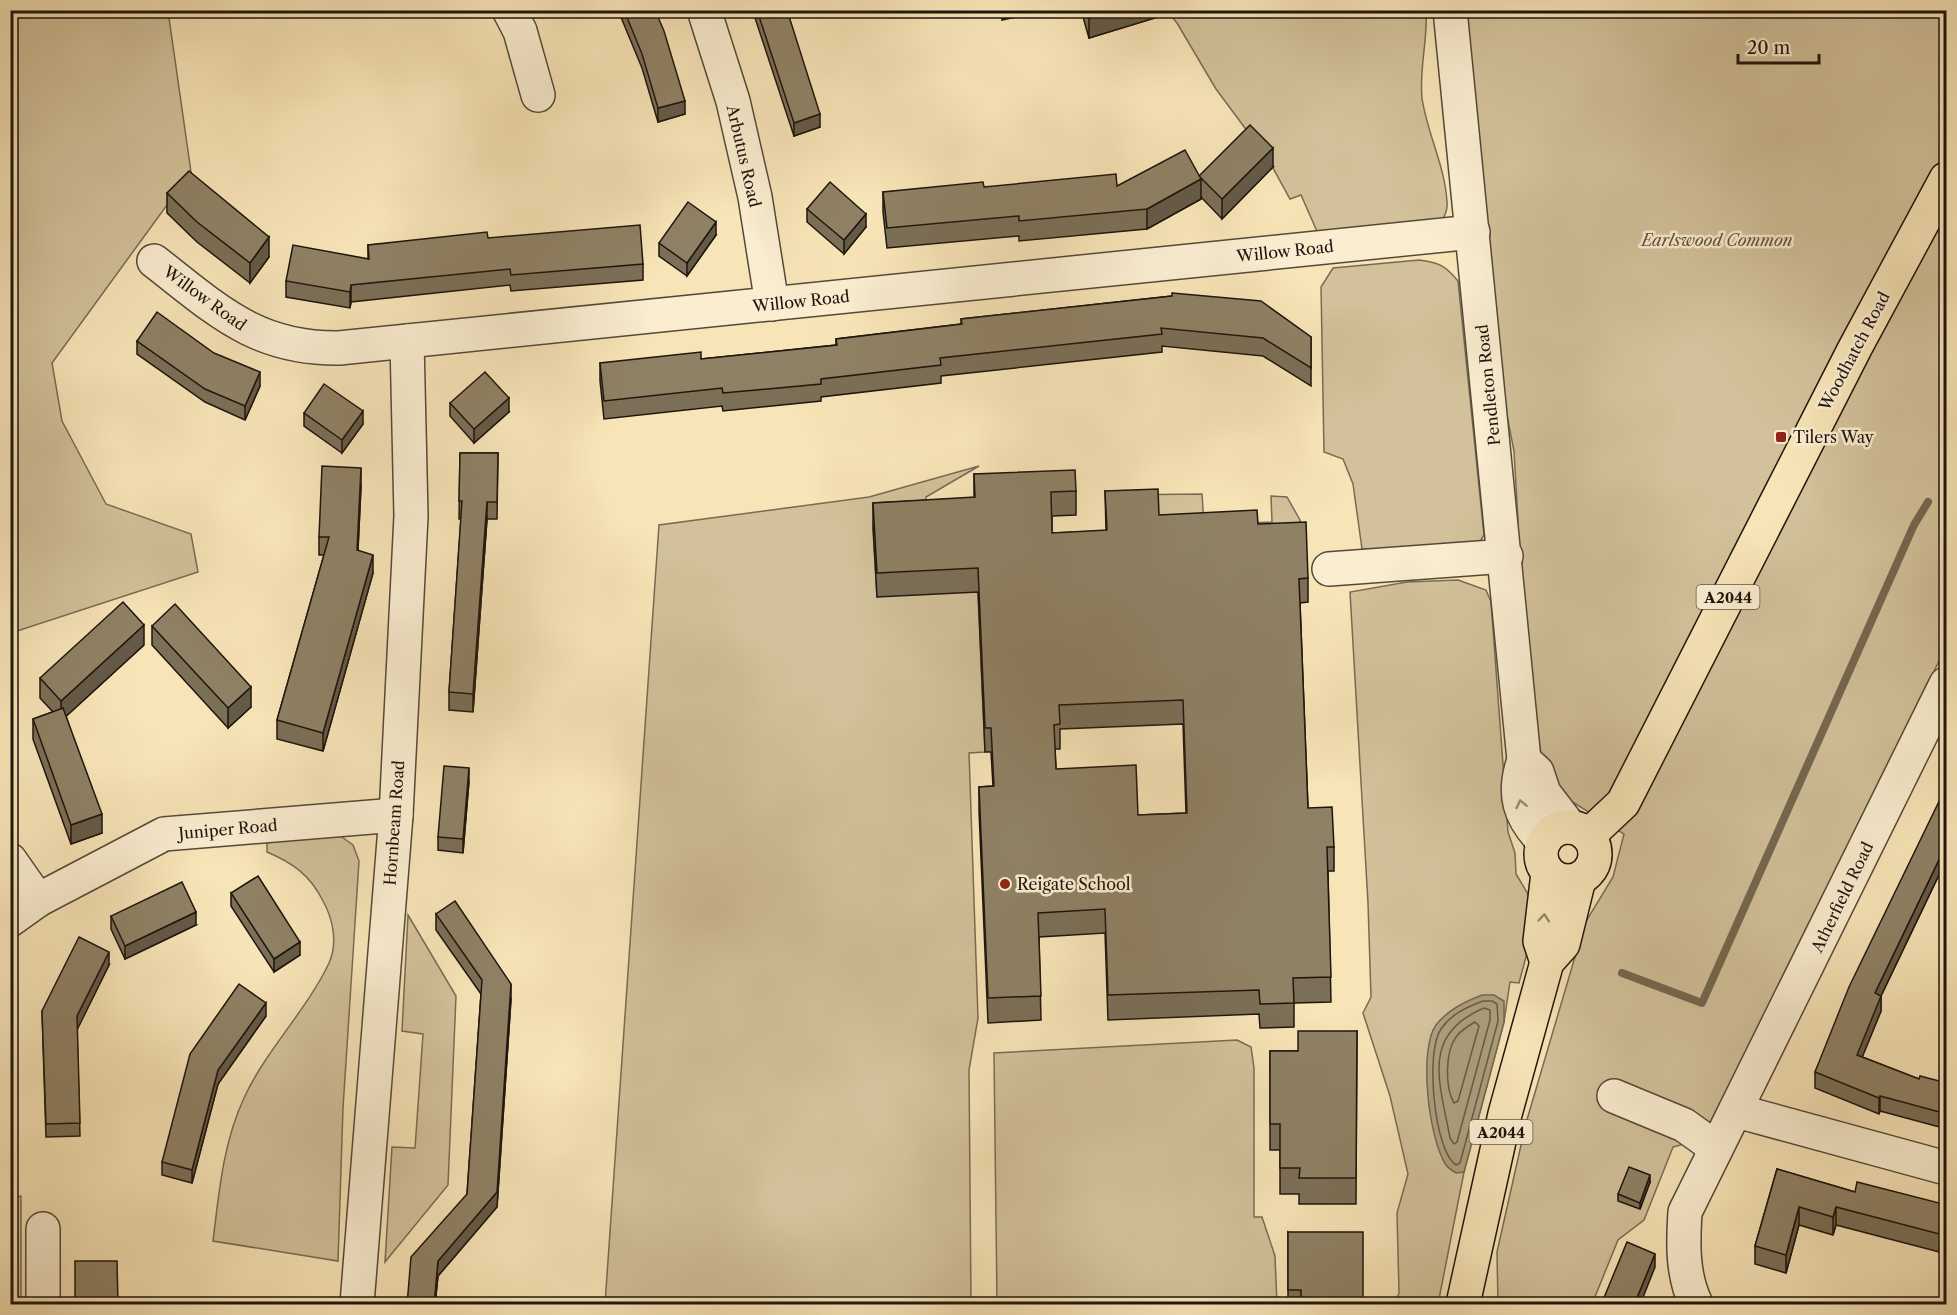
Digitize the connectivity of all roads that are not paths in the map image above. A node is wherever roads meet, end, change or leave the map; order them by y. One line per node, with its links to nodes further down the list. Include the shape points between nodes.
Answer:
1 (509, 10): 4 (street, via 520,31)
2 (704, 10): 8 (street, Arbutus Road, via 733,101 755,197)
3 (1450, 10): 6 (street, Pendleton Road)
4 (538, 94)
5 (1947, 179): 14 (main road, Woodhatch Road / A2044, via 1850,357 1623,803)
6 (1473, 232): 8 (street, Willow Road); 10 (street, Pendleton Road)
7 (154, 261): 9 (street, Willow Road, via 236,323 278,341 318,348)
8 (772, 304): 9 (street, Willow Road)
9 (406, 341): 13 (street, Hornbeam Road, via 411,516)
10 (1506, 556): 11 (street); 14 (street, Pendleton Road, via 1524,760 1518,778 1521,808 1527,825)
11 (1329, 569)
12 (1947, 684): 19 (street, Atherfield Road)
13 (396, 815): 16 (street, Juniper Road, via 164,834); 24 (street, Hornbeam Road)
14 (1566, 851): 25 (main road, A2044, via 1540,941 1547,962 1505,1114)
15 (10, 860): 16 (street)
16 (38, 900): 17 (street, Juniper Road)
17 (10, 920)
18 (1614, 1096): 20 (street, via 1684,1125)
19 (1737, 1111): 20 (street, Atherfield Road); 21 (street)
20 (1716, 1148): 26 (street, Atherfield Road, via 1685,1212 1684,1268)
21 (1947, 1168)
22 (43, 1229): 23 (street)
23 (43, 1305)
24 (357, 1305)
25 (1463, 1305)
26 (1696, 1305)

